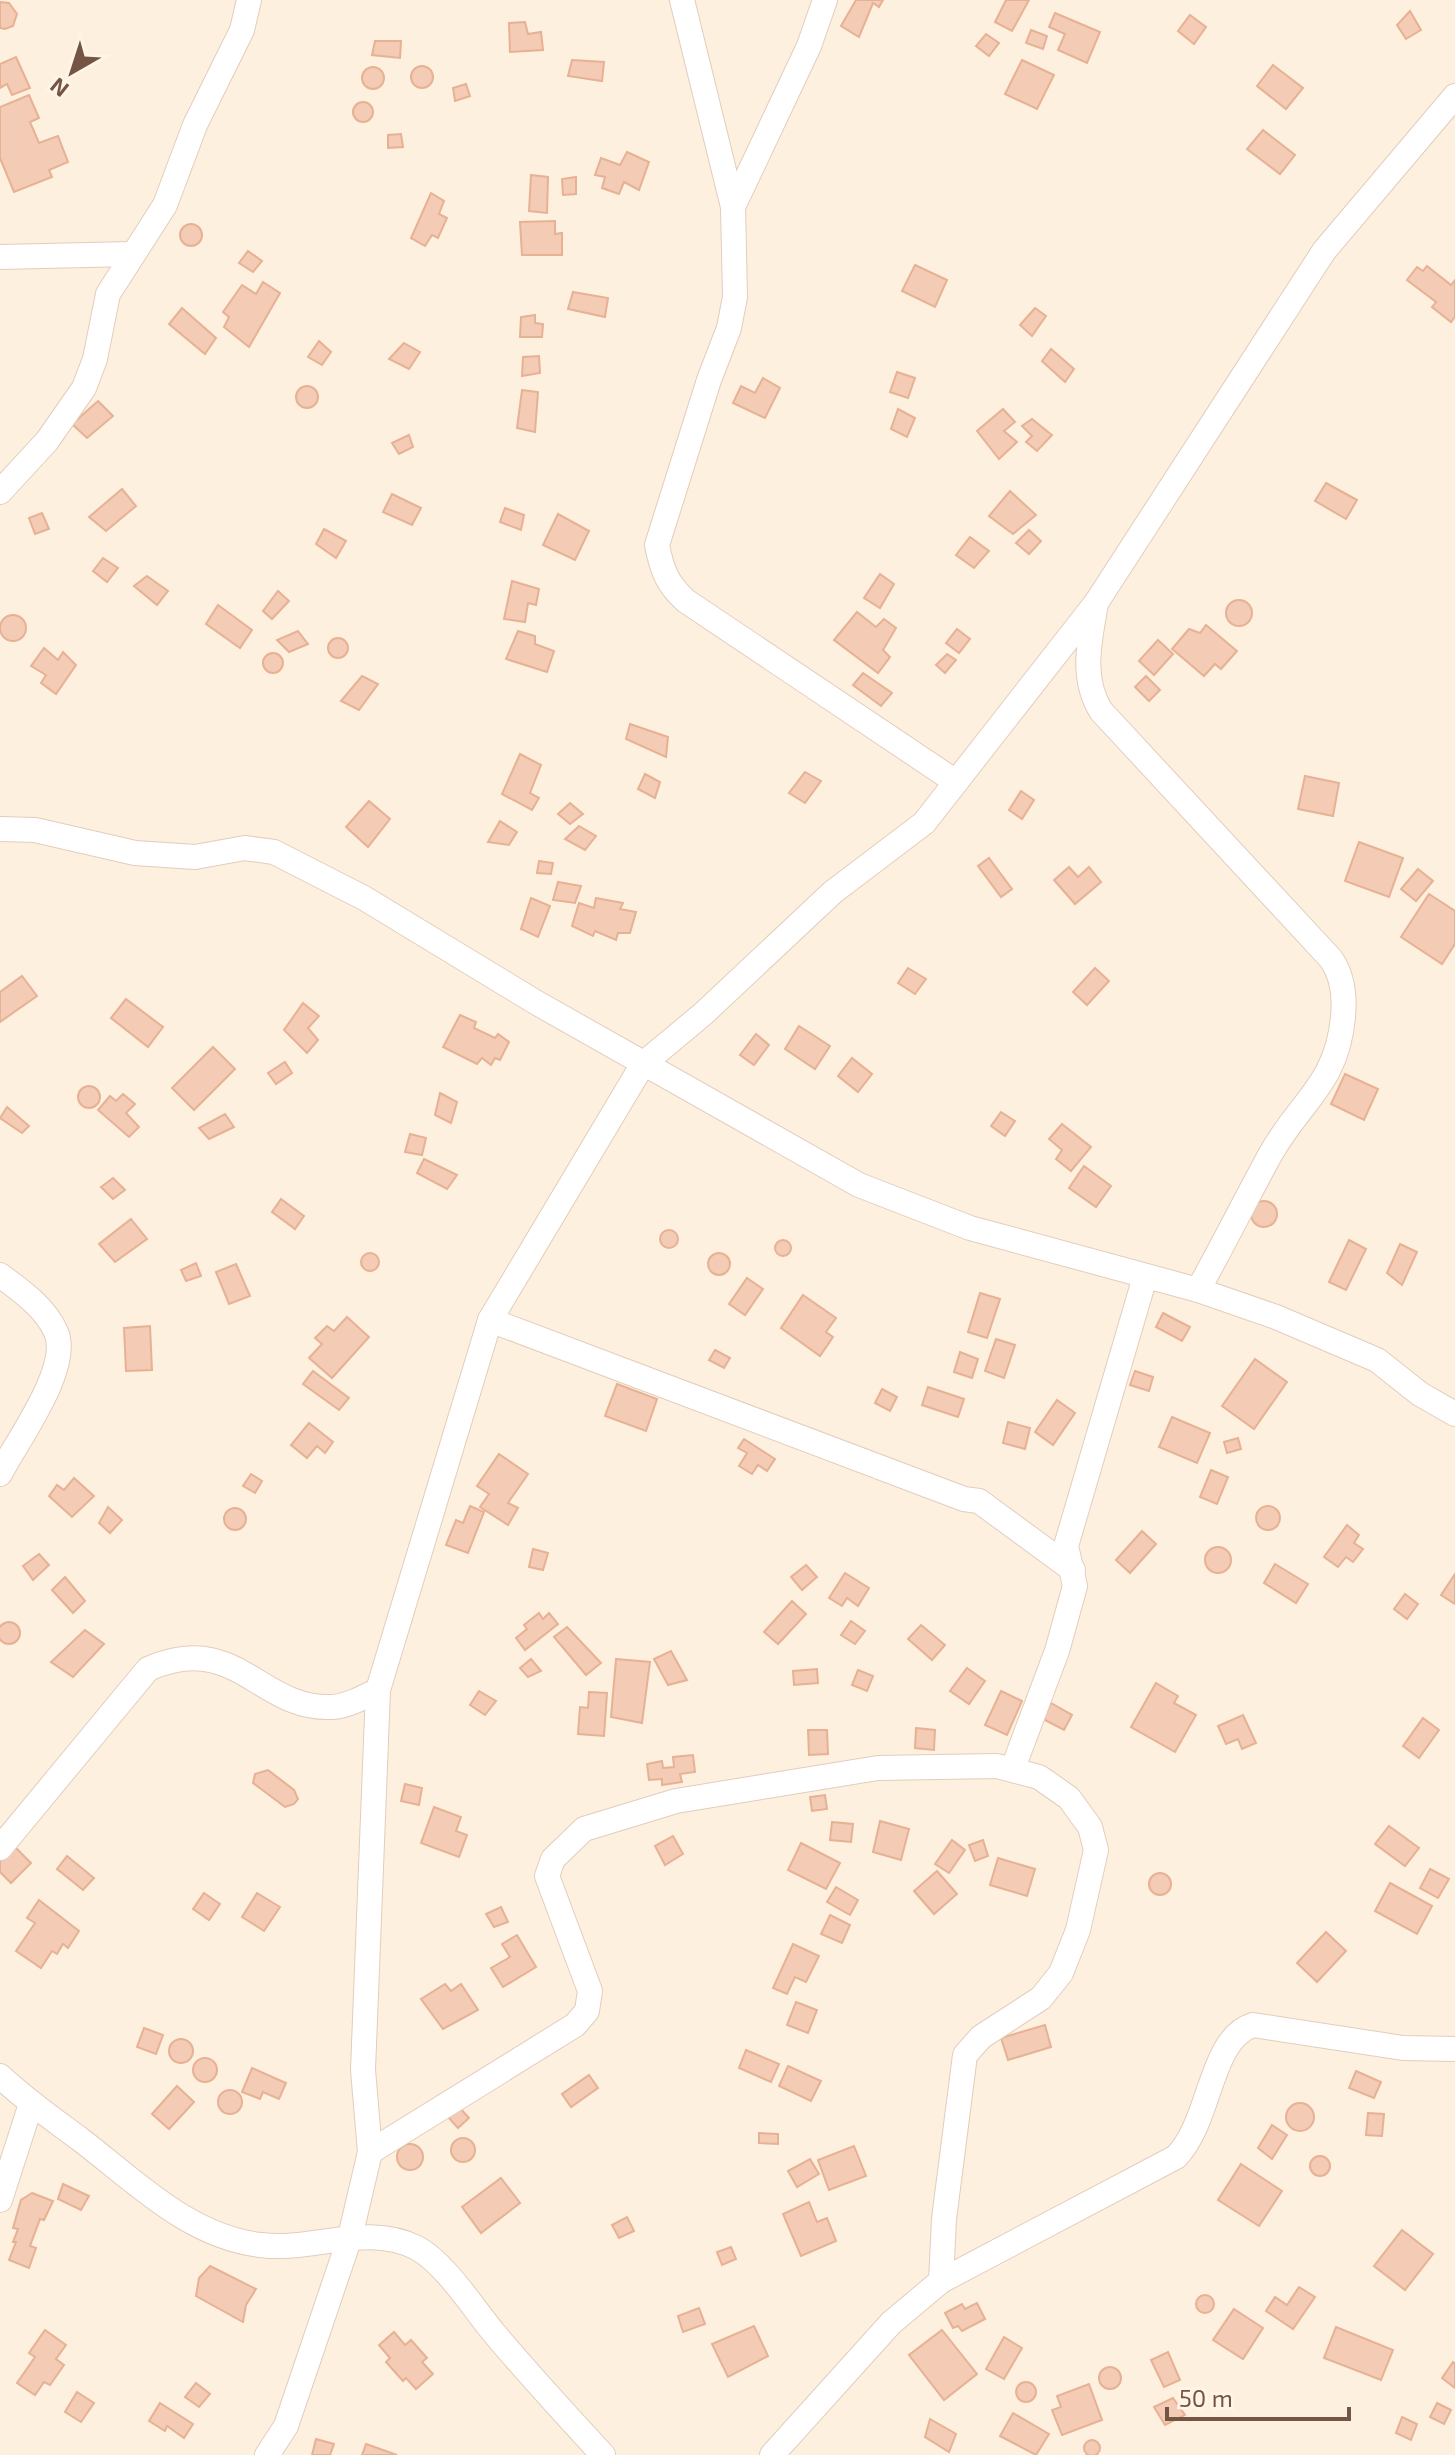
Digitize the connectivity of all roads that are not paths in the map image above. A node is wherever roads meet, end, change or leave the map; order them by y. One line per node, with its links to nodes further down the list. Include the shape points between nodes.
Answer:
1 (249, 0): 6 (street, via 242,30 195,125 165,205)
2 (682, 0): 5 (street)
3 (825, 0): 5 (street, via 809,46)
4 (1455, 96): 9 (street, via 1324,251)
5 (733, 207): 10 (street, via 735,297 729,328 657,545 662,570 686,601)
6 (131, 254): 7 (street); 8 (street, via 108,294 84,388 47,441)
7 (0, 257)
8 (0, 492)
9 (1096, 603): 10 (street); 15 (street, via 1087,674 1091,696 1331,959 1343,991 1338,1052 1328,1076 1284,1132)
10 (956, 782): 12 (street, via 909,837 833,892)
11 (0, 829): 12 (street, via 35,830 135,853 195,857 245,848 274,852 364,898)
12 (643, 1064): 14 (street, via 859,1185 915,1209); 16 (street)
13 (0, 1275): 18 (street, via 37,1305 58,1335 45,1394)
14 (1145, 1277): 15 (street); 19 (street, via 1066,1546)
15 (1198, 1290): 17 (street, via 1377,1360)
16 (490, 1320): 19 (street, via 979,1501); 20 (street)
17 (1455, 1414)
18 (0, 1474)
19 (1073, 1570): 21 (street, via 1075,1586 1057,1651)
20 (378, 1690): 22 (street, via 328,1707 293,1700 206,1657 171,1659 148,1669); 26 (street, via 363,2070)
21 (1013, 1768): 26 (street, via 878,1768 676,1801 584,1829 553,1859 547,1876 590,1991 587,2011 575,2025); 29 (street, via 1039,1777 1069,1798 1090,1827 1096,1850 1078,1930 1061,1973 1041,1998 981,2037 965,2055)
22 (0, 1848)
23 (1455, 2049): 29 (street, via 1403,2048 1253,2025 1239,2029 1223,2051 1198,2128 1176,2157)
24 (0, 2076): 25 (street)
25 (31, 2104): 27 (street); 28 (street, via 174,2211 216,2234 261,2245)
26 (370, 2152): 28 (street)
27 (0, 2200)
28 (350, 2237): 30 (street); 33 (street, via 417,2248)
29 (941, 2281): 34 (street, via 891,2323)
30 (286, 2426): 31 (street); 32 (street)
31 (267, 2455)
32 (290, 2455)
33 (603, 2455)
34 (772, 2455)

